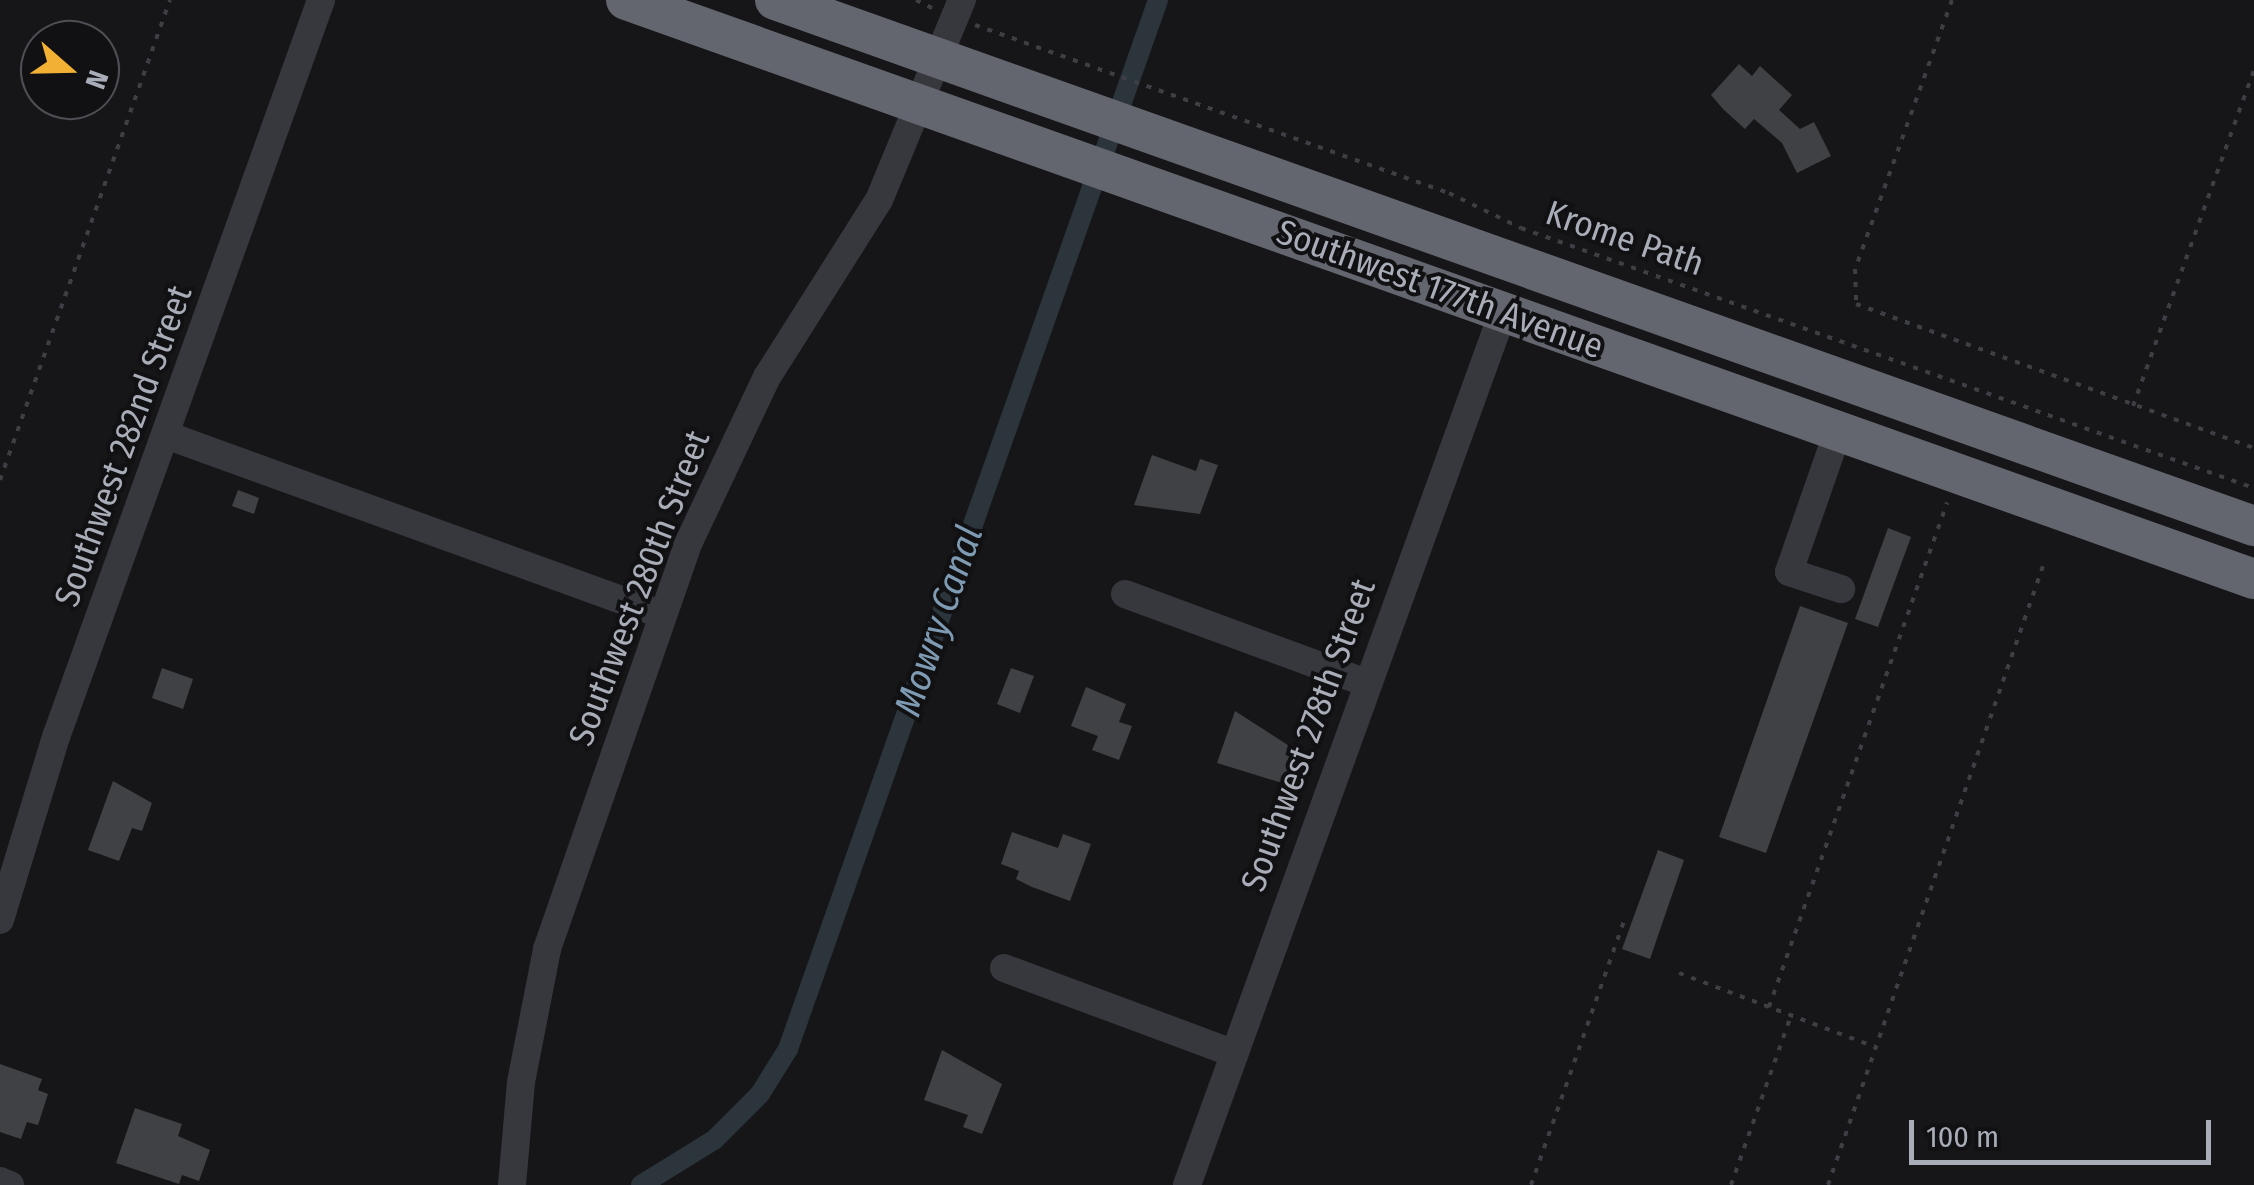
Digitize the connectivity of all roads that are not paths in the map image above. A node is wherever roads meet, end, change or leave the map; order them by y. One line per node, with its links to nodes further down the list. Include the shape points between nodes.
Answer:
1 (321, 0): 10 (street, Southwest 282nd Street)
2 (626, 0): 6 (highway, Southwest 177th Avenue)
3 (775, 0): 5 (highway, Southwest 177th Avenue)
4 (950, 6): 5 (street, Southwest 280th Street)
5 (940, 59): 6 (street, Southwest 280th Street); 7 (highway, Southwest 177th Avenue)
6 (916, 102): 8 (highway, Southwest 177th Avenue); 17 (street, Southwest 280th Street, via 859,237 767,377 720,469)
7 (1602, 295): 8 (highway); 11 (highway, Southwest 177th Avenue)
8 (1503, 312): 9 (highway, Southwest 177th Avenue); 18 (street, Southwest 278th Street)
9 (1838, 432): 12 (highway, Southwest 177th Avenue); 15 (street, via 1789,572)
10 (169, 436): 17 (street); 19 (street, Southwest 282nd Street, via 56,736)
11 (2066, 459): 12 (highway, via 1990,452); 13 (highway, Southwest 177th Avenue)
12 (1957, 474): 14 (highway, Southwest 177th Avenue)
13 (2254, 526)
14 (2254, 579)
15 (1840, 589)
16 (1125, 594): 18 (street)
17 (662, 615): 24 (street, Southwest 280th Street, via 547,949 520,1082)
18 (1364, 682): 21 (street, Southwest 278th Street)
19 (0, 920)
20 (1004, 968): 21 (street)
21 (1235, 1054): 25 (street, Southwest 278th Street)
22 (0, 1182): 23 (street)
23 (10, 1185)
24 (512, 1185)
25 (1187, 1185)

